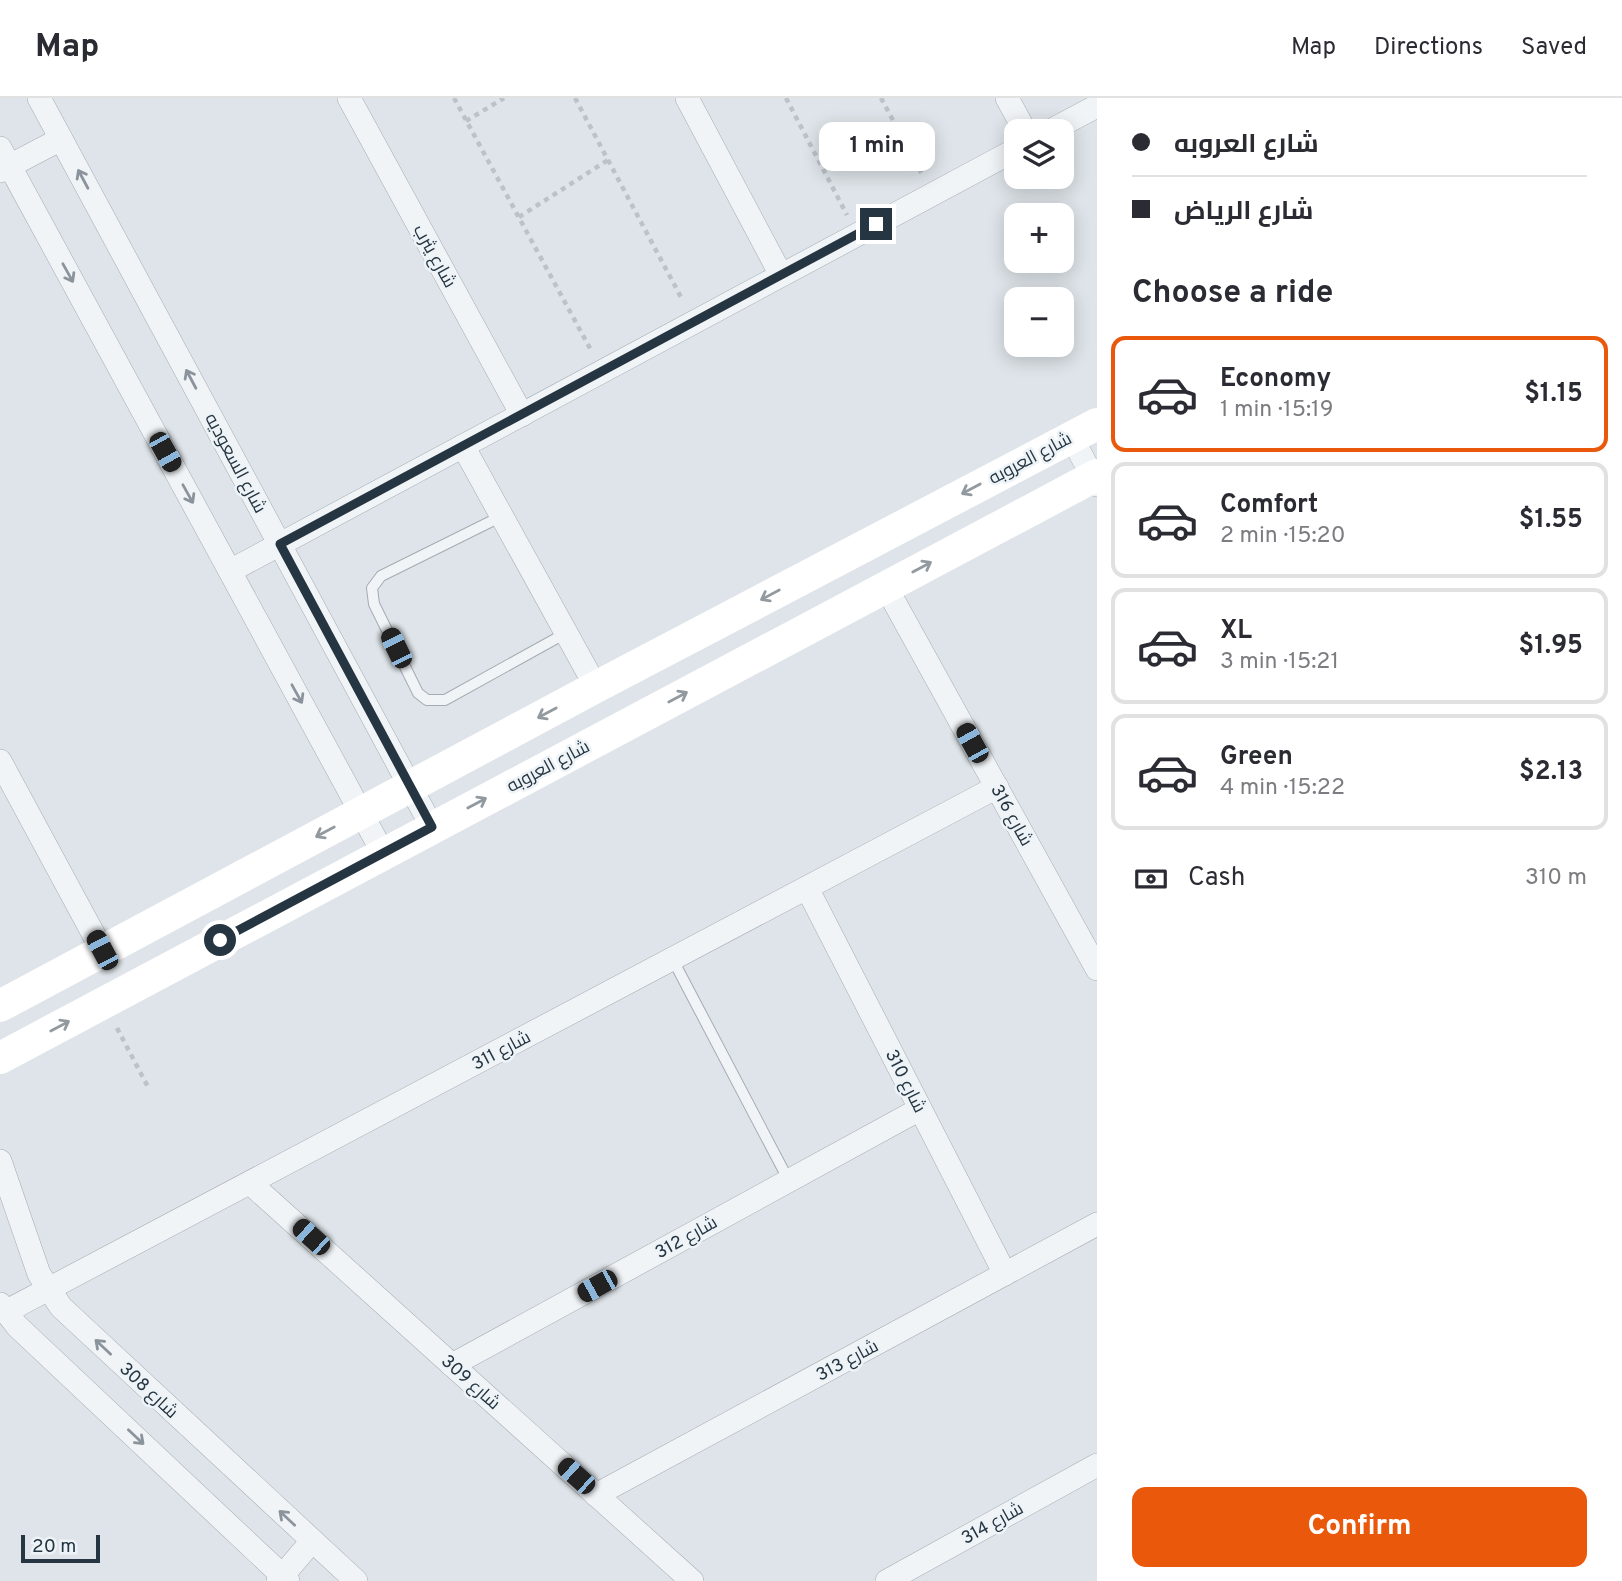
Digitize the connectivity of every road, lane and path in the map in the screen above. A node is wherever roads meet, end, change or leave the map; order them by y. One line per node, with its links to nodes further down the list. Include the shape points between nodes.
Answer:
1 (39, 98): 14 (street, شارع السعوديه)
2 (349, 98): 24 (street, شارع يثرب)
3 (454, 98): 13 (path)
4 (503, 98): 13 (path)
5 (575, 98): 16 (path)
6 (687, 98): 21 (street)
7 (786, 98): 20 (path)
8 (881, 98): 18 (path)
9 (1007, 98): 11 (street)
10 (1097, 106): 12 (street)
11 (1018, 119)
12 (1073, 119)
13 (466, 121): 19 (path)
14 (61, 139): 17 (street); 29 (street, شارع السعوديه, one-way to 14)
15 (1004, 156): 18 (street)
16 (608, 160): 19 (path); 22 (path)
17 (3, 162): 30 (street, one-way to 30)
18 (933, 194): 20 (street)
19 (519, 217): 23 (path)
20 (857, 234): 21 (street)
21 (781, 275): 22 (street)
22 (695, 322): 23 (street)
23 (603, 371): 24 (street)
24 (522, 415): 26 (street)
25 (1084, 430): 27 (street); 33 (street, شارع العروبه, one-way to 33)
26 (463, 446): 28 (street); 29 (street)
27 (1096, 479): 31 (street, شارع العروبه, one-way to 27)
28 (502, 516): 32 (street); 32 (lane, via 381,576 372,588 374,604 418,693 427,700 444,700)
29 (280, 544): 30 (street); 35 (street, شارع السعوديه)
30 (230, 571): 37 (street, one-way to 37)
31 (886, 587): 36 (street, شارع 316); 38 (street, شارع العروبه, one-way to 31)
32 (566, 633): 33 (street)
33 (596, 687): 35 (street, شارع العروبه, one-way to 35)
34 (0, 761): 41 (street)
35 (411, 787): 37 (street, شارع العروبه); 38 (street, شارع السعوديه)
36 (996, 787): 40 (street, شارع 311); 43 (street, شارع 316)
37 (361, 813): 39 (street); 41 (street, شارع العروبه, one-way to 41)
38 (432, 827): 39 (street, شارع العروبه)
39 (383, 853): 44 (street, شارع العروبه)
40 (807, 888): 42 (street, شارع 311); 48 (street, شارع 310)
41 (102, 950): 45 (street, شارع العروبه)
42 (673, 960): 50 (lane); 51 (street, شارع 311)
43 (1097, 969)
44 (104, 1003): 46 (street, شارع العروبه, one-way to 44); 47 (path)
45 (0, 1006)
46 (0, 1058)
47 (148, 1087)
48 (920, 1109): 50 (street, شارع 312); 53 (street, شارع 310)
49 (0, 1161): 54 (street, شارع 308)
50 (789, 1181): 56 (street, شارع 312)
51 (250, 1183): 54 (street, شارع 311); 56 (street, شارع 309)
52 (1097, 1224): 53 (street, شارع 313)
53 (1006, 1274): 58 (street, شارع 313)
54 (48, 1290): 55 (street, شارع 311); 59 (street, شارع 308, one-way to 54, via 77,1323)
55 (3, 1308): 60 (street, one-way to 60)
56 (452, 1365): 58 (street, شارع 309)
57 (1097, 1465): 63 (street, شارع 314)
58 (596, 1495): 62 (street, شارع 309)
59 (312, 1541): 60 (street); 61 (street, شارع 308)
60 (283, 1579)
61 (356, 1581)
62 (692, 1581)
63 (887, 1581)

